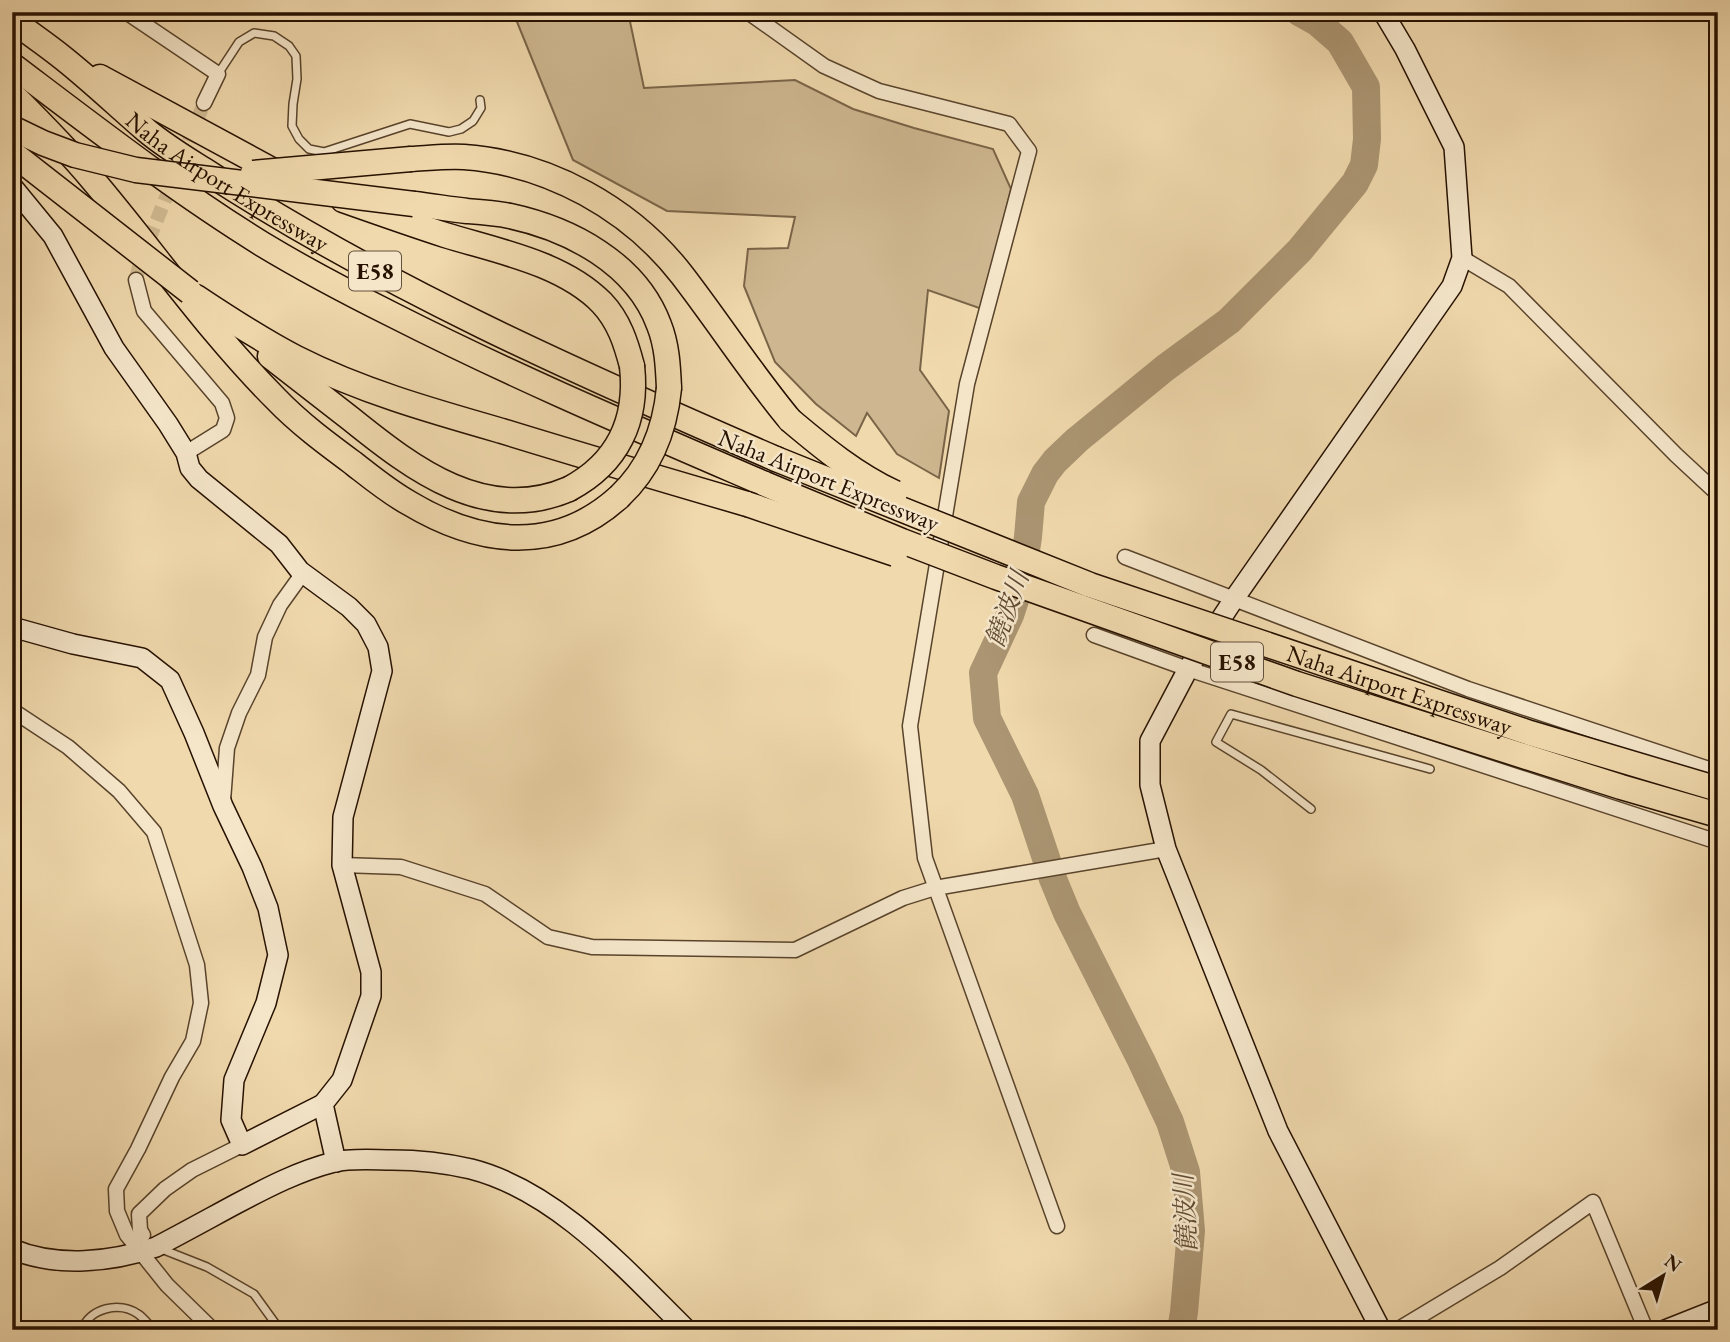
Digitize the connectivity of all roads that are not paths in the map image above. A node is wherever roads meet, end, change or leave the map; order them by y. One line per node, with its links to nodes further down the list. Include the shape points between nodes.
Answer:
1 (125, 12): 7 (street)
2 (748, 12): 40 (street, via 824,66 879,91 1009,124 1029,151 967,384 909,726 925,858)
3 (1383, 12): 15 (street, via 1454,147)
4 (12, 20): 5 (highway, Naha Airport Expressway / E58)
5 (65, 59): 17 (highway, bridge, via 294,182 539,264 582,287 610,313 626,344 634,385 626,428 595,472 569,489 516,501 467,492 395,454); 26 (highway, Naha Airport Expressway / E58, bridge, via 150,133 204,171 304,231 476,323 776,459 1090,585)
6 (12, 65): 25 (highway, Naha Airport Expressway / E58, bridge, via 180,191 265,246 463,351 949,559)
7 (218, 74): 9 (lane, via 239,42 254,33 274,36 289,46 296,56 297,79 292,126 309,149 324,152 410,124 449,132 461,129 473,121); 10 (street)
8 (12, 94): 13 (highway, bridge, via 92,179 277,400 400,498 466,530 541,537 599,514 637,478 655,449 664,420 669,388 667,353 655,315 638,288 600,253 574,238 506,215)
9 (481, 100)
10 (204, 103)
11 (12, 128): 13 (highway, bridge, via 101,162)
12 (12, 153): 17 (highway, bridge)
13 (193, 176): 26 (highway, bridge, via 463,157 492,160 551,177 603,204 655,245 790,420 879,486)
14 (12, 186): 18 (street, via 53,236 114,348)
15 (1462, 258): 19 (street, via 1509,286); 22 (street, via 1452,286)
16 (136, 280): 18 (street, via 144,311 222,403 227,418 223,430)
17 (190, 292): 25 (highway, bridge, via 297,359 380,394 747,504 947,572)
18 (186, 453): 21 (street, via 199,479 279,544)
19 (1718, 494)
20 (1125, 556): 22 (street)
21 (303, 573): 34 (street, via 265,638 258,674 239,713 227,748); 39 (street, via 366,624 378,647 382,671 343,817)
22 (1234, 599): 27 (street); 28 (street)
23 (12, 627): 34 (street, via 142,658 170,680)
24 (1094, 635): 27 (street)
25 (1173, 640): 36 (highway, Naha Airport Expressway / E58, bridge, via 1620,787)
26 (1307, 659): 33 (highway, Naha Airport Expressway / E58, bridge)
27 (1188, 669): 30 (street); 38 (street, via 1150,741 1150,785)
28 (1468, 689): 30 (street); 32 (street)
29 (12, 710): 45 (street, via 68,747 119,791 154,832 197,965 201,1003 193,1041 116,1189 117,1211 127,1235)
30 (1445, 753): 37 (street)
31 (1430, 769): 35 (lane, via 1231,714 1216,742)
32 (1718, 772)
33 (1718, 789)
34 (223, 806): 42 (street, via 268,908 278,955 266,1003 234,1080 231,1120)
35 (1311, 809)
36 (1718, 814)
37 (1718, 842)
38 (1166, 849): 40 (street); 53 (street, via 1278,1131)
39 (342, 865): 40 (street, via 401,867 485,894 548,937 592,947 795,950 902,898); 41 (street, via 371,972 371,996 342,1080)
40 (935, 888): 44 (street)
41 (323, 1104): 42 (street); 43 (street)
42 (242, 1145): 45 (street, via 192,1170 139,1214)
43 (335, 1162): 45 (street, via 282,1180); 52 (street, via 411,1160 474,1170 506,1182 545,1204 592,1240)
44 (1057, 1226)
45 (147, 1245): 46 (street, via 94,1261 59,1260); 50 (street, via 167,1286); 51 (lane, via 206,1267 254,1294)
46 (12, 1249)
47 (1718, 1309): 56 (street)
48 (82, 1330): 49 (lane, via 93,1313 111,1308 137,1313)
49 (154, 1330)
50 (213, 1330)
51 (280, 1330)
52 (687, 1330)
53 (1381, 1330)
54 (1397, 1330): 55 (street, via 1500,1268 1593,1202)
55 (1646, 1330)
56 (1665, 1330)

